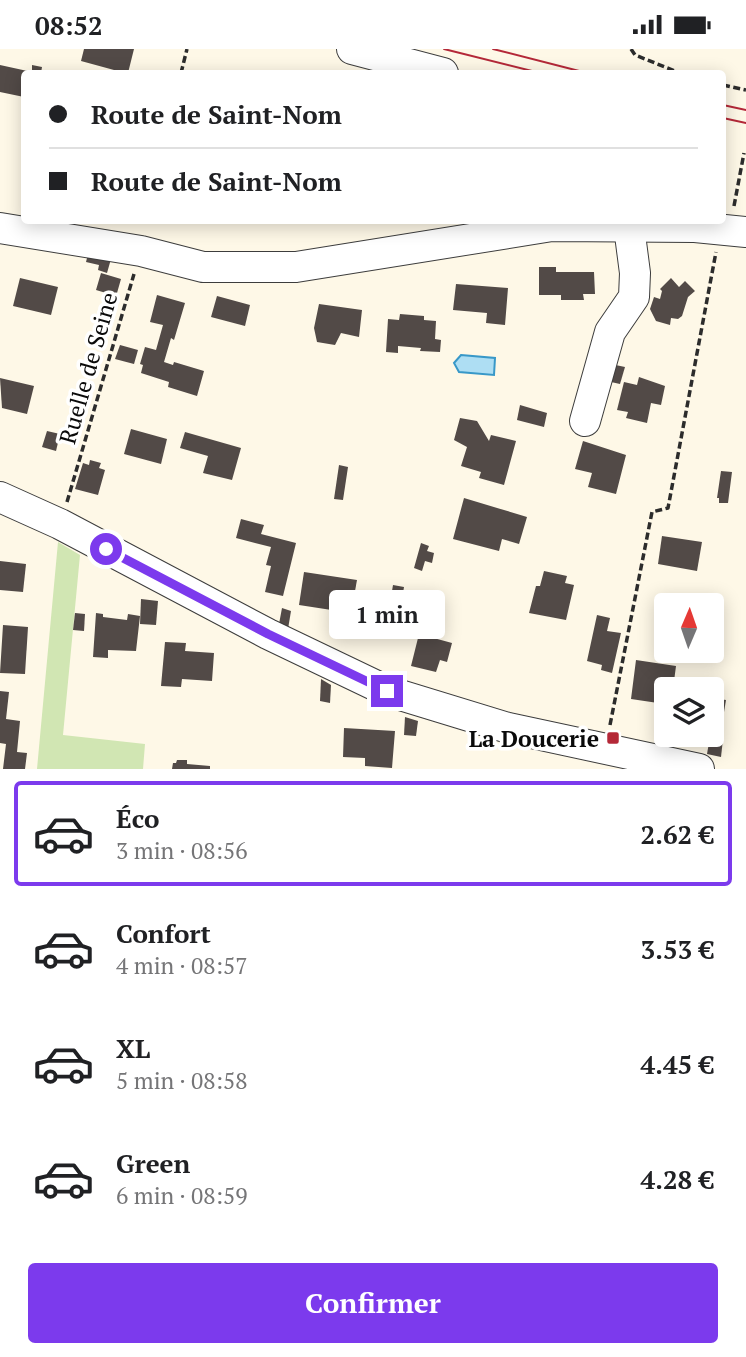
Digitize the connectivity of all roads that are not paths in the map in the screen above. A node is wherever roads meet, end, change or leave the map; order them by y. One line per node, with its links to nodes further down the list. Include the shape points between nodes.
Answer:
1 (352, 49): 2 (street)
2 (432, 70)
3 (629, 227): 4 (street, via 552,226 296,267 203,267 141,251); 5 (street); 6 (street, via 634,297 610,333)
4 (0, 228)
5 (732, 231)
6 (585, 421)
7 (0, 497): 8 (street, via 387,691 509,728)
8 (699, 769)

